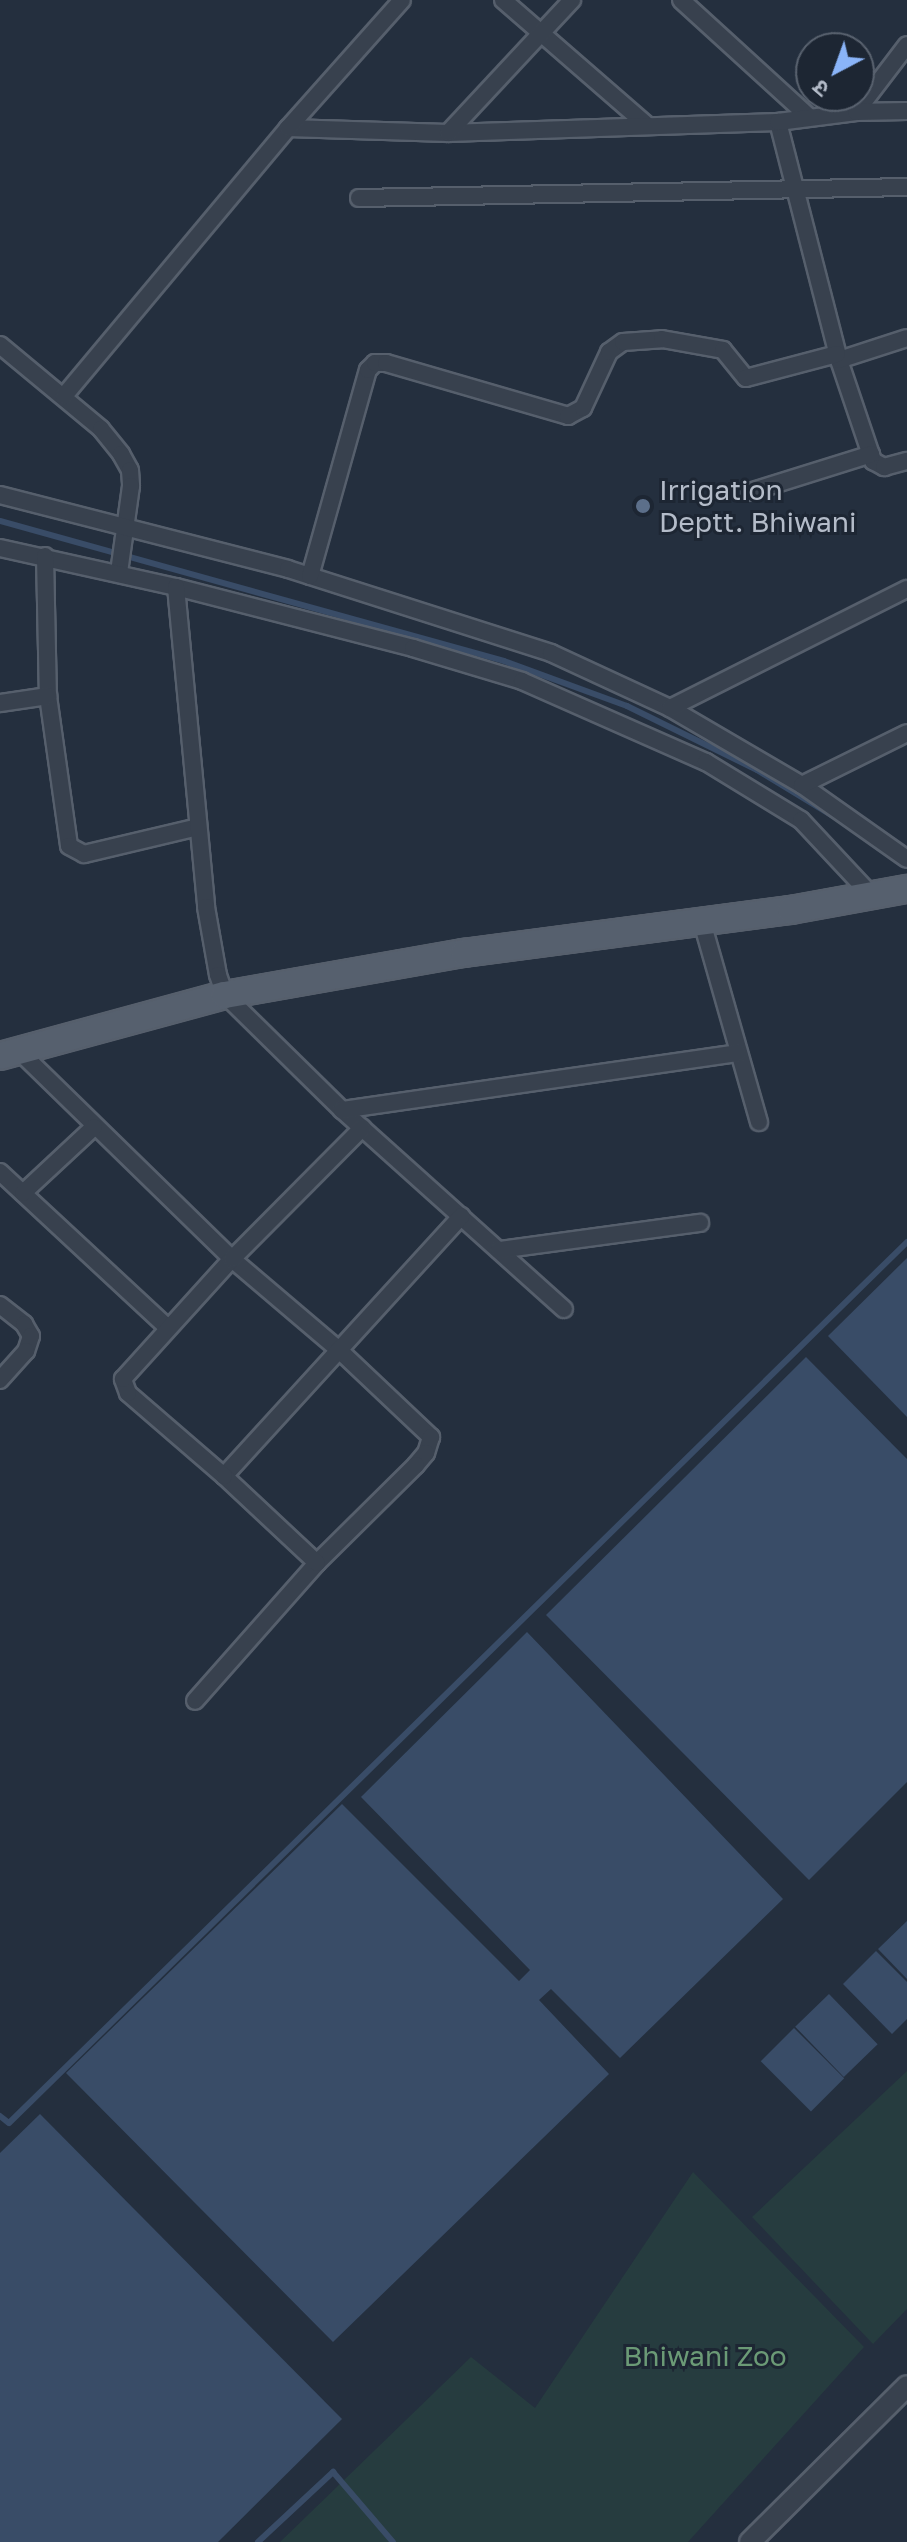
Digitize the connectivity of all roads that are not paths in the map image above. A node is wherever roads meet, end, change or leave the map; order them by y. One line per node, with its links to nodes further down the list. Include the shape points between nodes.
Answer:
1 (402, 0): 14 (street)
2 (503, 0): 5 (street)
3 (572, 0): 5 (street)
4 (681, 0): 11 (street)
5 (540, 33): 13 (street); 15 (street)
6 (907, 45): 7 (street)
7 (875, 87)
8 (907, 111): 10 (street)
9 (856, 112): 11 (street)
10 (875, 112)
11 (809, 117): 12 (street)
12 (778, 122): 13 (street); 17 (street)
13 (648, 126): 15 (street)
14 (288, 128): 15 (street); 22 (street)
15 (448, 133)
16 (907, 187): 17 (street)
17 (794, 188): 18 (street); 21 (street)
18 (359, 198)
19 (907, 338): 21 (street)
20 (0, 345): 22 (street)
21 (838, 357): 23 (street); 31 (street, via 746,378 723,350 662,339 623,342 609,352 583,408 568,416 375,363 366,378)
22 (64, 396): 27 (street, via 101,429 130,470)
23 (871, 454): 24 (street, via 884,467); 25 (street)
24 (907, 461)
25 (750, 492)
26 (0, 495): 27 (street)
27 (126, 528): 30 (street); 31 (street)
28 (0, 548): 29 (street)
29 (45, 556): 30 (street); 34 (street)
30 (121, 560): 32 (street)
31 (310, 576): 36 (street, via 551,653)
32 (176, 587): 39 (street); 42 (street, via 413,648 522,681 612,718 706,762 801,820)
33 (907, 589): 36 (street)
34 (48, 696): 35 (street); 39 (street, via 71,849 84,854)
35 (0, 703)
36 (670, 708): 38 (street)
37 (907, 733): 38 (street)
38 (802, 785): 40 (street)
39 (198, 827): 44 (street, via 212,947)
40 (907, 859)
41 (907, 889): 42 (main road)
42 (872, 896): 43 (main road)
43 (702, 922): 44 (main road, via 464,953); 45 (street)
44 (225, 995): 46 (main road); 47 (street)
45 (738, 1053): 47 (street); 48 (street)
46 (10, 1054): 49 (street)
47 (342, 1110): 50 (street)
48 (759, 1122)
49 (94, 1127): 52 (street); 56 (street)
50 (362, 1128): 53 (street); 56 (street)
51 (0, 1172): 52 (street)
52 (23, 1193): 59 (street)
53 (461, 1216): 55 (street); 60 (street)
54 (700, 1223): 55 (street)
55 (499, 1250): 58 (street)
56 (232, 1259): 59 (street); 60 (street)
57 (0, 1305): 61 (street, via 31,1336 26,1351)
58 (564, 1309)
59 (167, 1327): 62 (street, via 126,1373 124,1389)
60 (339, 1350): 62 (street); 63 (street, via 432,1441 416,1465)
61 (0, 1380)
62 (224, 1476): 63 (street)
63 (317, 1563): 64 (street)
64 (195, 1701)
65 (907, 2386): 66 (street)
66 (750, 2542)

